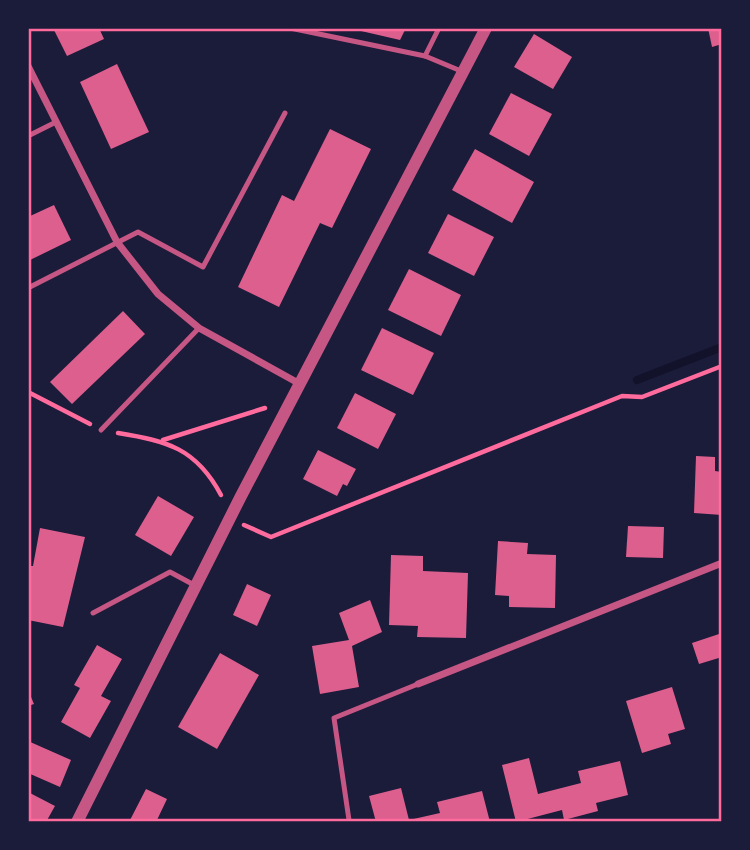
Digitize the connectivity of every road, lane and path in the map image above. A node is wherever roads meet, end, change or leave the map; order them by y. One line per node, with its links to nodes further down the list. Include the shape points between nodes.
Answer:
1 (290, 28): 4 (lane)
2 (439, 28): 4 (lane)
3 (486, 28): 6 (street)
4 (425, 56): 6 (lane)
5 (28, 66): 8 (street)
6 (464, 72): 14 (street)
7 (285, 113): 10 (lane, via 204,267 138,232)
8 (57, 122): 9 (lane); 10 (street)
9 (28, 136)
10 (117, 242): 11 (lane); 12 (street, via 159,294)
11 (28, 288)
12 (199, 328): 14 (street); 17 (lane)
13 (722, 366): 19 (path, via 642,397 622,396 271,537)
14 (300, 384): 19 (street)
15 (28, 392): 17 (path)
16 (271, 404): 18 (path)
17 (101, 430): 18 (path)
18 (163, 440): 19 (path, via 186,450 220,492)
19 (231, 519): 21 (street)
20 (722, 564): 23 (street)
21 (196, 586): 22 (lane, via 170,572); 25 (street)
22 (93, 613)
23 (418, 684): 24 (lane, via 334,718)
24 (349, 820)
25 (77, 822)

